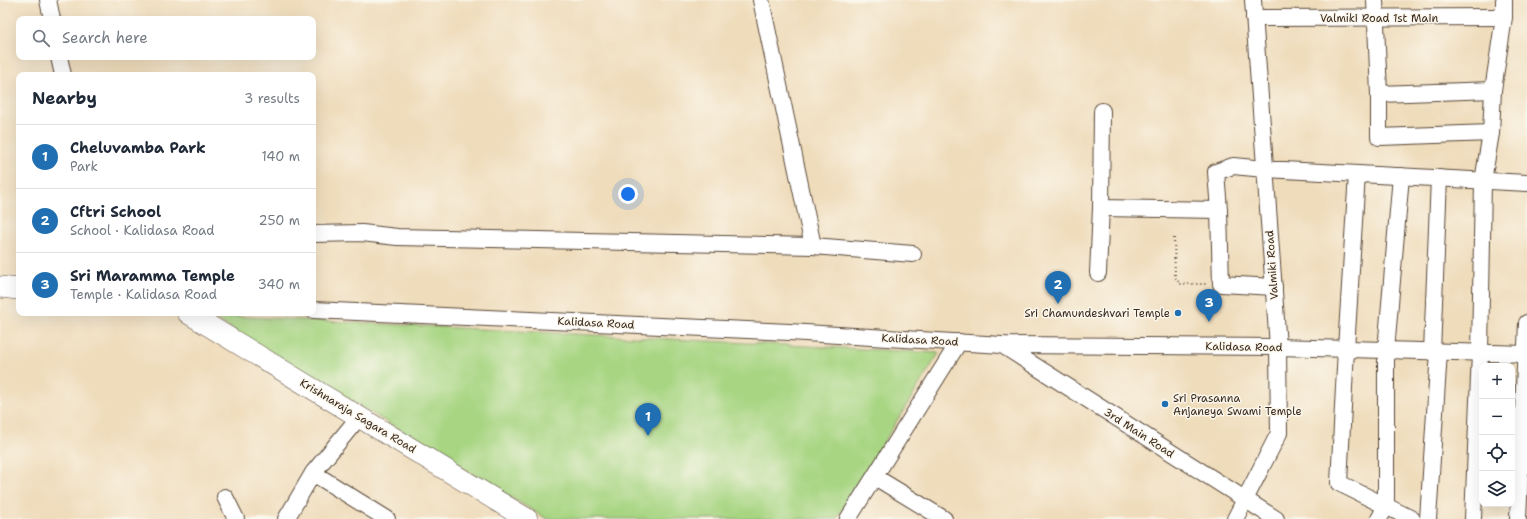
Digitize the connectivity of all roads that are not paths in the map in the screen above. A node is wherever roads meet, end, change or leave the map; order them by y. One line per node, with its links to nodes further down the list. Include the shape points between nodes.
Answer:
1 (48, 0): 6 (street)
2 (761, 0): 25 (street)
3 (1253, 0): 8 (street, Valmiki Road)
4 (1375, 0): 9 (street)
5 (1504, 0): 7 (street)
6 (51, 16)
7 (1504, 17): 9 (street, Valmiki Road 1st Main); 12 (street)
8 (1254, 18): 9 (street, Valmiki Road 1st Main); 16 (street, Valmiki Road)
9 (1376, 18): 13 (street)
10 (60, 60): 11 (street)
11 (62, 72)
12 (1493, 90): 13 (street); 15 (street)
13 (1379, 94): 15 (street, via 1379,137)
14 (1102, 111): 22 (street)
15 (1491, 134): 20 (street)
16 (1266, 169): 17 (street); 23 (street, via 1233,166 1216,172); 29 (street, Valmiki Road)
17 (1357, 174): 18 (street); 37 (street)
18 (1401, 176): 19 (street); 38 (street)
19 (1439, 178): 20 (street); 39 (street)
20 (1483, 181): 21 (street); 40 (street)
21 (1527, 183)
22 (1101, 208): 23 (street); 27 (street)
23 (1219, 210): 29 (street, via 1221,284)
24 (316, 234): 25 (street, via 362,233 397,237)
25 (813, 246): 26 (street)
26 (913, 254)
27 (1098, 273)
28 (0, 287): 30 (main road)
29 (1274, 288): 36 (street, Valmiki Road)
30 (16, 289)
31 (316, 310): 34 (street, Kalidasa Road)
32 (193, 316): 42 (main road, Krishnaraja Sagara Road)
33 (1527, 323): 41 (street)
34 (959, 342): 35 (street, Kalidasa Road); 44 (street)
35 (1002, 345): 36 (street, Kalidasa Road); 46 (street, 3rd Main Road)
36 (1278, 347): 37 (street, Kalidasa Road); 46 (street, Valmiki Road, via 1279,433)
37 (1346, 349): 38 (street, Kalidasa Road); 47 (street, via 1340,483)
38 (1386, 350): 39 (street, Kalidasa Road); 47 (street)
39 (1435, 352): 40 (street, Kalidasa Road); 57 (street)
40 (1480, 353): 41 (street, Kalidasa Road); 58 (street)
41 (1526, 354): 59 (street)
42 (359, 417): 43 (street); 51 (main road, Krishnaraja Sagara Road)
43 (314, 473): 49 (street); 50 (street)
44 (875, 477): 52 (street); 53 (street)
45 (225, 498): 48 (street)
46 (1245, 501): 54 (street, Valmiki Road); 55 (street, 3rd Main Road)
47 (1383, 512): 56 (street)
48 (236, 519)
49 (286, 519)
50 (387, 519)
51 (527, 519)
52 (848, 519)
53 (944, 519)
54 (1235, 519)
55 (1276, 519)
56 (1412, 519)
57 (1428, 519)
58 (1473, 519)
59 (1518, 519)

